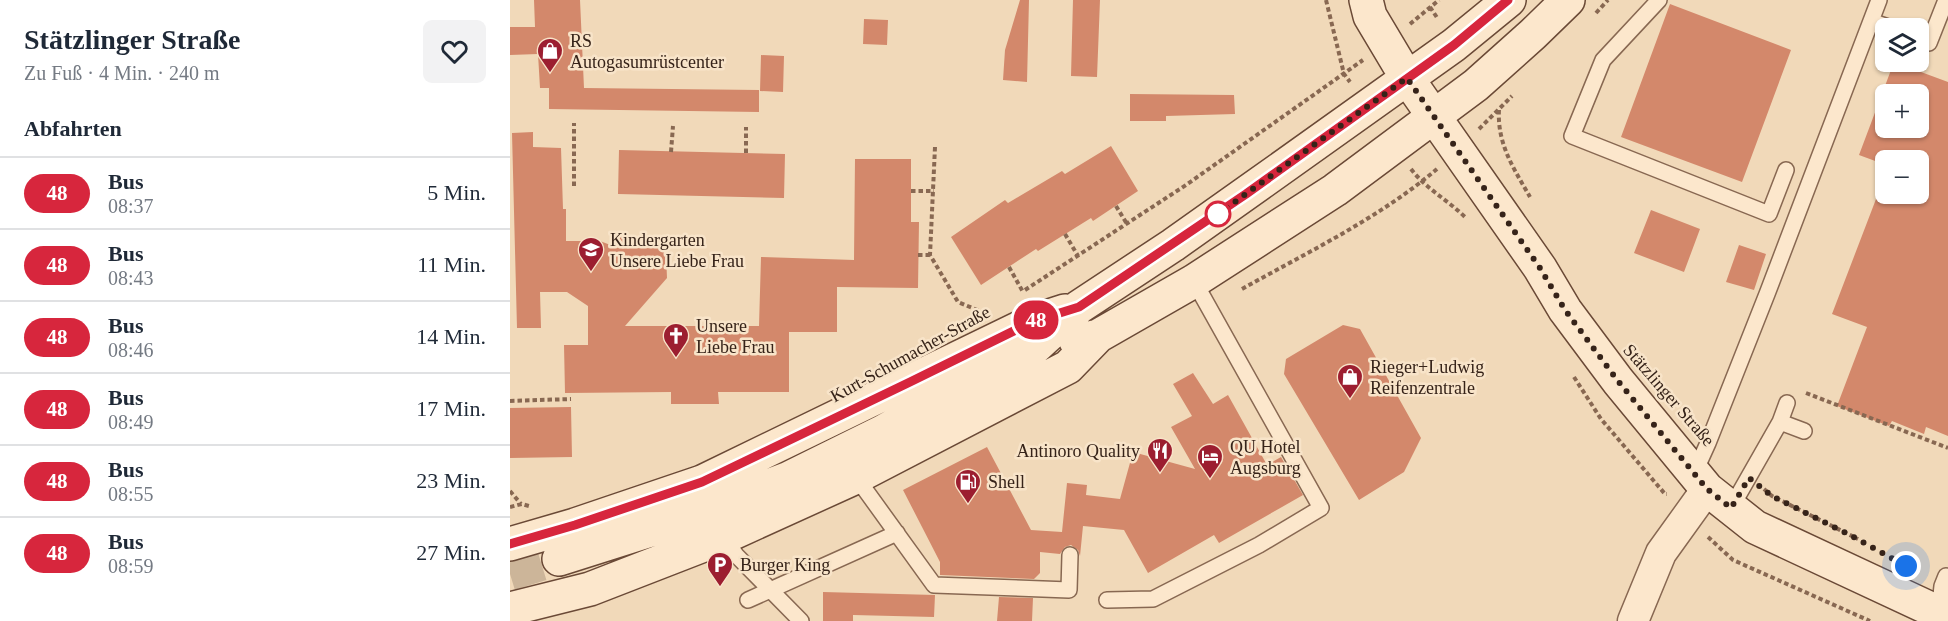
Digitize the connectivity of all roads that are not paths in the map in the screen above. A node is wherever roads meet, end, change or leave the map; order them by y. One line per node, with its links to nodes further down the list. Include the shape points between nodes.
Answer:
1 (1366, 0): 10 (main road, Stätzlinger Straße, via 1370,16)
2 (1509, 0): 10 (main road)
3 (1568, 0): 11 (main road, via 1476,85)
4 (1659, 0): 12 (lane, via 1603,60 1572,136 1769,214)
5 (1879, 0): 7 (lane)
6 (1946, 0): 9 (lane)
7 (1871, 21): 8 (lane); 21 (lane, via 1708,443)
8 (1875, 22)
9 (1929, 43)
10 (1407, 78): 11 (main road, Stätzlinger Straße); 14 (main road, via 1220,213)
11 (1434, 117): 13 (main road, via 1335,190); 21 (main road, Stätzlinger Straße, via 1565,310 1618,381)
12 (1786, 170)
13 (1194, 281): 15 (main road); 30 (lane, via 1321,508 1154,599)
14 (1079, 307): 16 (main road); 24 (main road, via 1034,321 702,482)
15 (1098, 336): 16 (main road); 20 (main road, via 1068,367)
16 (1033, 350): 26 (main road, via 789,478 680,521)
17 (1787, 403): 18 (lane)
18 (1780, 422): 19 (lane); 21 (lane, via 1749,478)
19 (1804, 431)
20 (856, 477): 22 (lane); 23 (main road)
21 (1711, 490): 32 (main road, Stätzlinger Straße, via 1755,527); 34 (street, via 1661,553)
22 (897, 533): 25 (lane, via 934,585 1069,590); 28 (lane)
23 (724, 537): 28 (lane); 31 (main road, via 590,589)
24 (510, 544)
25 (1070, 555)
26 (559, 559)
27 (1946, 576): 32 (lane, via 1942,586)
28 (769, 590): 29 (lane); 33 (lane)
29 (748, 600)
30 (1107, 600)
31 (510, 609)
32 (1943, 615)
33 (801, 621)
34 (1633, 621)

